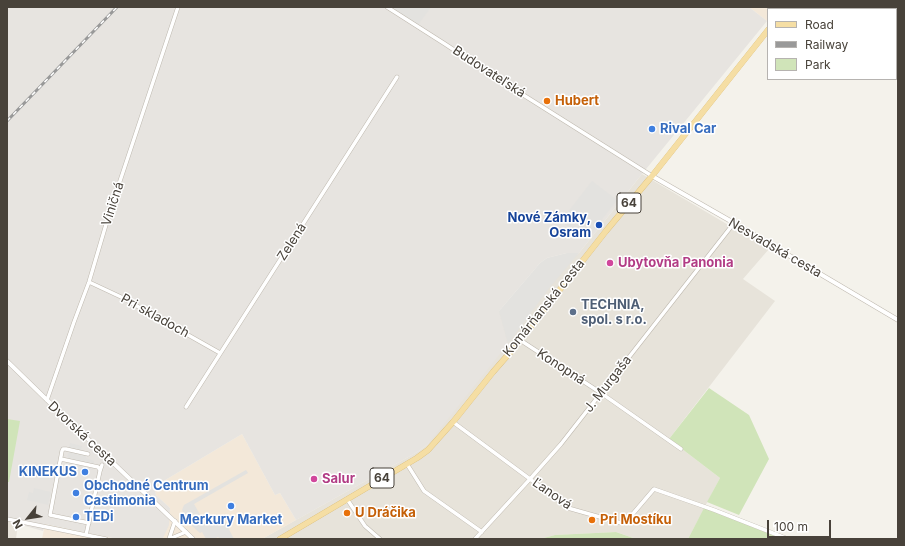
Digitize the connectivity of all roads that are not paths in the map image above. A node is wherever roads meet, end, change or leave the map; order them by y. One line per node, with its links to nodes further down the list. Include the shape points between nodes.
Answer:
1 (178, 7): 7 (street, Viničná)
2 (387, 7): 5 (street, Budovateľská)
3 (767, 31): 5 (main road, Komárňanská cesta / 64)
4 (397, 77): 10 (street, Zelená)
5 (652, 176): 6 (street, Nesvadská cesta); 9 (main road, Komárňanská cesta / 64)
6 (734, 223): 8 (street, Nesvadská cesta); 12 (street, J. Murgaša)
7 (89, 282): 10 (street, Pri skladoch, via 121,297); 13 (street, Viničná)
8 (898, 320)
9 (520, 340): 12 (street, Konopná); 15 (main road, Komárňanská cesta / 64)
10 (220, 353): 14 (street, Zelená)
11 (7, 361): 13 (street, Dvorská cesta)
12 (601, 393): 16 (street, Konopná); 22 (street, J. Murgaša)
13 (47, 400): 18 (street, Dvorská cesta)
14 (186, 407)
15 (453, 422): 20 (main road, Komárňanská cesta / 64, via 428,450); 22 (street, Ľanová)
16 (682, 449)
17 (88, 454): 19 (street, via 63,449)
18 (108, 458): 21 (street); 25 (street, Dvorská cesta)
19 (61, 459): 21 (street); 26 (street, via 50,515)
20 (407, 463): 23 (main road, Komárňanská cesta / 64); 28 (street, via 424,490)
21 (100, 466): 26 (street)
22 (530, 479): 28 (street, J. Murgaša); 36 (street, Ľanová, via 568,508 621,523 631,516 654,489)
23 (347, 499): 33 (main road, Komárňanská cesta / 64); 34 (street, via 364,526)
24 (7, 519): 29 (street)
25 (175, 521): 27 (street, Dvorská cesta); 31 (street)
26 (89, 524): 29 (street)
27 (186, 532): 31 (street); 32 (street, Dvorská cesta)
28 (482, 532): 35 (street, J. Murgaša)
29 (86, 535): 30 (street)
30 (106, 539)
31 (169, 539)
32 (193, 539)
33 (280, 539)
34 (380, 539)
35 (475, 539)
36 (788, 539)

